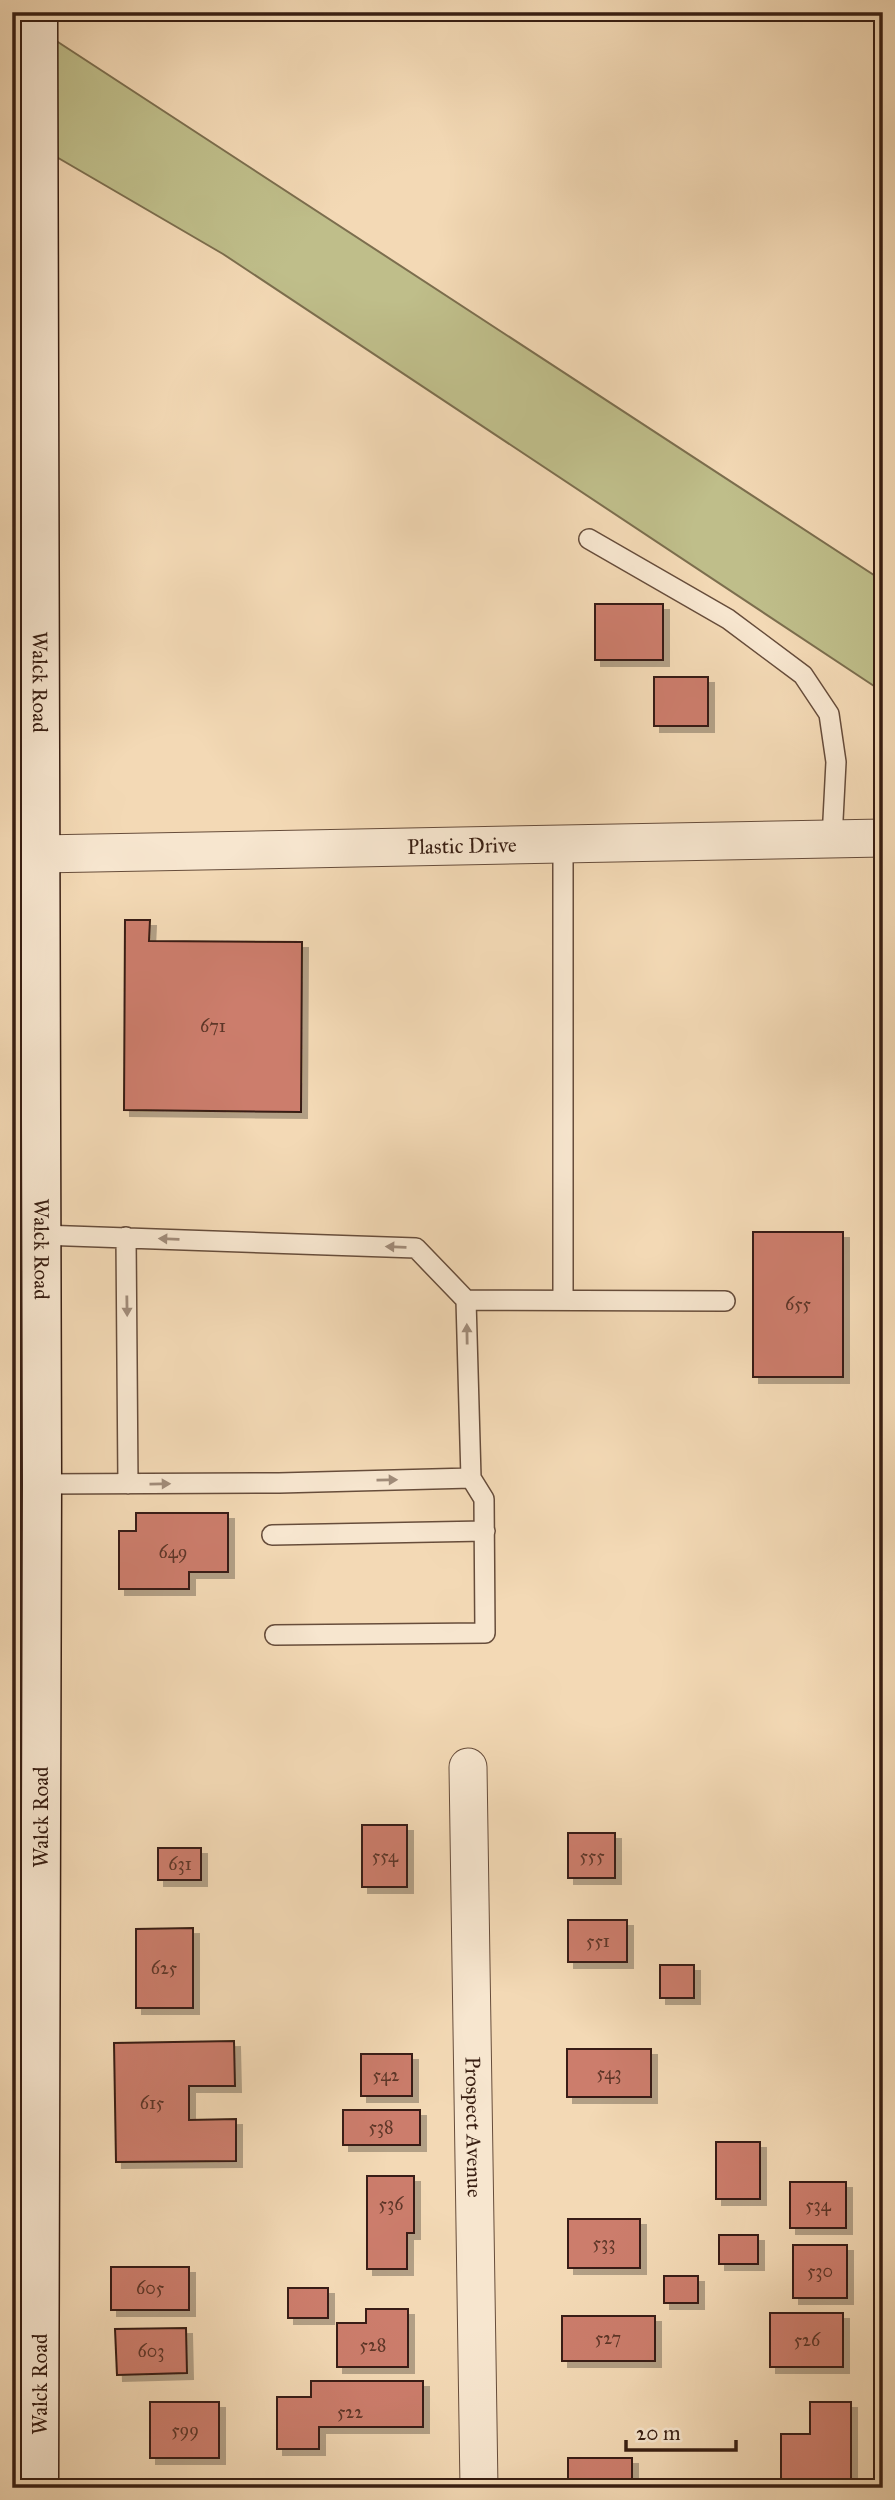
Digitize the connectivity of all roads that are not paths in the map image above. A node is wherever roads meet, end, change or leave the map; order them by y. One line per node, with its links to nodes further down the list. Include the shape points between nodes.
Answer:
1 (38, 12): 6 (street, Walck Road)
2 (589, 539): 4 (lane, via 729,620 803,675 829,714 836,762)
3 (883, 838): 4 (street, Plastic Drive)
4 (832, 839): 5 (street, Plastic Drive)
5 (563, 844): 6 (street, Plastic Drive); 10 (lane)
6 (40, 854): 7 (street, Walck Road)
7 (41, 1235): 8 (lane); 13 (street, Walck Road)
8 (126, 1237): 9 (lane, one-way to 8, via 416,1248); 14 (lane, one-way to 14)
9 (466, 1300): 10 (lane); 12 (lane, one-way to 9)
10 (563, 1300): 11 (lane)
11 (725, 1301)
12 (471, 1478): 14 (lane, one-way to 12); 15 (lane, via 484,1499)
13 (42, 1484): 14 (lane); 19 (street, Walck Road)
14 (128, 1484)
15 (485, 1531): 16 (lane); 17 (lane, via 485,1633)
16 (272, 1535)
17 (275, 1635)
18 (468, 1767): 20 (street, Prospect Avenue)
19 (39, 2488)
20 (479, 2488)

